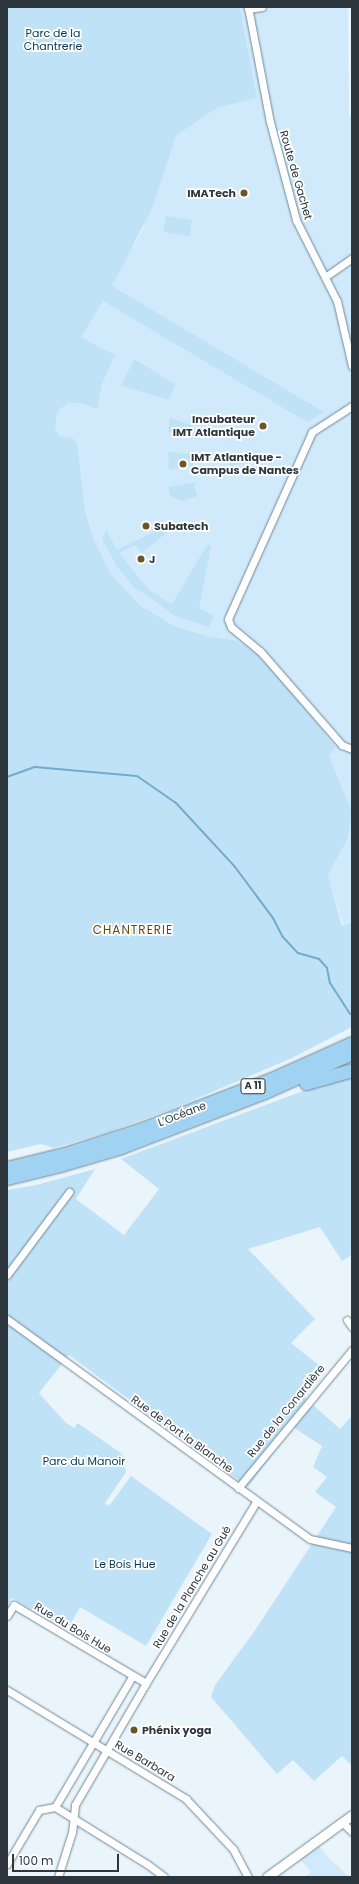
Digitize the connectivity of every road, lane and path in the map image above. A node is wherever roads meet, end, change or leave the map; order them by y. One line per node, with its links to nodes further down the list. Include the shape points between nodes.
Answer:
1 (262, 7): 2 (street)
2 (248, 8): 4 (street, Route de Gachet, via 270,122 296,220)
3 (352, 258): 4 (street)
4 (326, 277): 5 (street, Route de Gachet, via 337,301)
5 (352, 366)
6 (352, 406): 7 (street, via 312,432 228,616 229,624 260,651 292,685 342,745)
7 (352, 749)
8 (352, 1043): 12 (highway, L’Océane / A 11, via 272,1079 124,1136)
9 (352, 1053): 11 (highway, L’Océane / A 11)
10 (352, 1070): 11 (highway, via 278,1093)
11 (262, 1093): 13 (highway, L’Océane / A 11, via 104,1152)
12 (7, 1168)
13 (7, 1178)
14 (69, 1192): 15 (street)
15 (7, 1275)
16 (7, 1319): 20 (street, Rue de Port la Blanche)
17 (347, 1320): 18 (street)
18 (352, 1327)
19 (352, 1350): 20 (street, Rue de la Conardière)
20 (238, 1488): 21 (street, Rue de Port la Blanche)
21 (256, 1502): 22 (street, Rue de Port la Blanche, via 310,1539); 25 (street, Rue de la Planche au Gué)
22 (352, 1548)
23 (7, 1616): 24 (street, Rue du Bois Hue, via 14,1605)
24 (132, 1677): 25 (street); 27 (street)
25 (146, 1683): 28 (street, Rue de la Planche au Gué)
26 (7, 1690): 27 (street, Rue Barbara)
27 (94, 1743): 28 (street, Rue Barbara); 29 (street)
28 (107, 1751): 31 (street, Rue de la Planche au Gué, via 75,1805); 37 (street, Rue Barbara, via 186,1799 233,1849)
29 (55, 1808): 31 (street); 34 (street, via 39,1810)
30 (352, 1815): 32 (street)
31 (73, 1818): 35 (street, Rue de la Planche au Gué, via 72,1832); 36 (street)
32 (342, 1822): 33 (street); 38 (street)
33 (352, 1832)
34 (7, 1864)
35 (58, 1877)
36 (164, 1877)
37 (248, 1877)
38 (267, 1877)

